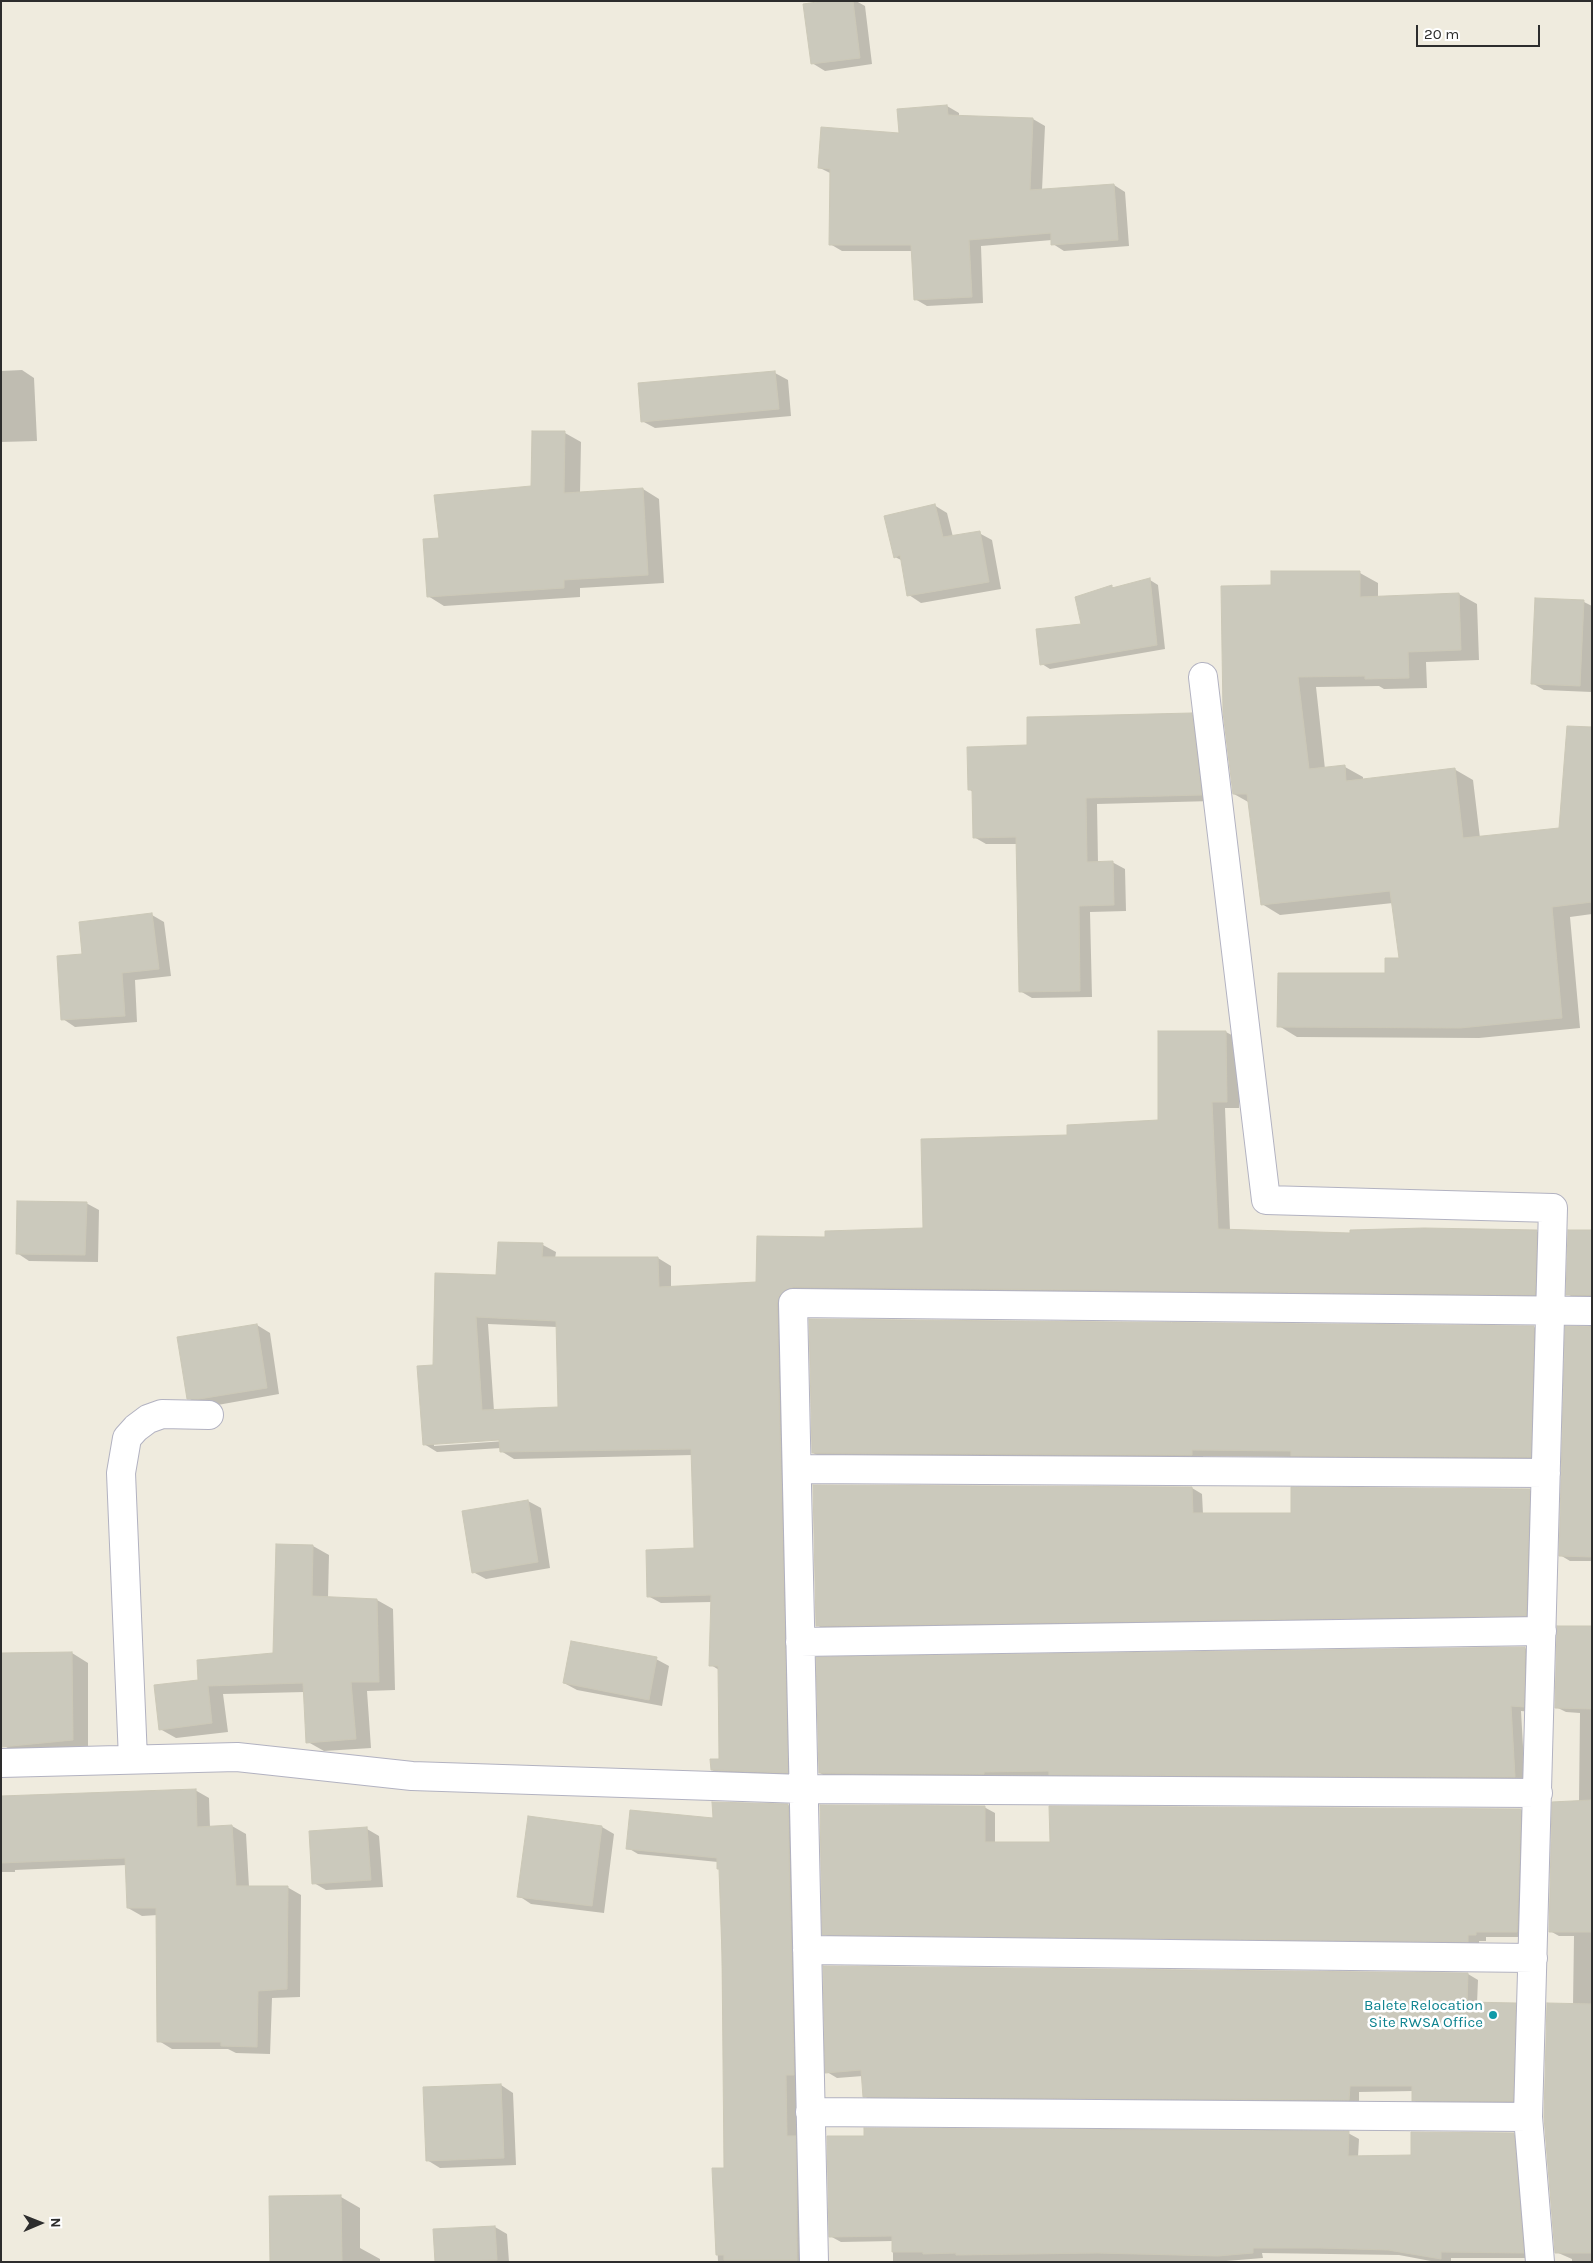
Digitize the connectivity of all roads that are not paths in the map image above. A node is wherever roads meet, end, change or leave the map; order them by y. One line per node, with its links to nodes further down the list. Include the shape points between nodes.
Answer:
1 (1203, 677): 3 (street, via 1266,1200 1553,1208)
2 (1592, 1311): 3 (street)
3 (1551, 1312): 5 (street, via 793,1303); 6 (street)
4 (209, 1415): 9 (street, via 162,1414 148,1419 127,1438 122,1473)
5 (796, 1469): 6 (street); 8 (street)
6 (1546, 1473): 7 (street)
7 (1542, 1631): 8 (street); 12 (street)
8 (800, 1642): 11 (street)
9 (133, 1759): 10 (street); 11 (street, via 237,1757 412,1776)
10 (1, 1763)
11 (804, 1789): 12 (street); 13 (street)
12 (1538, 1793): 14 (street)
13 (807, 1950): 14 (street); 15 (street)
14 (1533, 1958): 16 (street)
15 (810, 2112): 16 (street); 17 (street)
16 (1528, 2117): 18 (street)
17 (814, 2262)
18 (1540, 2262)

